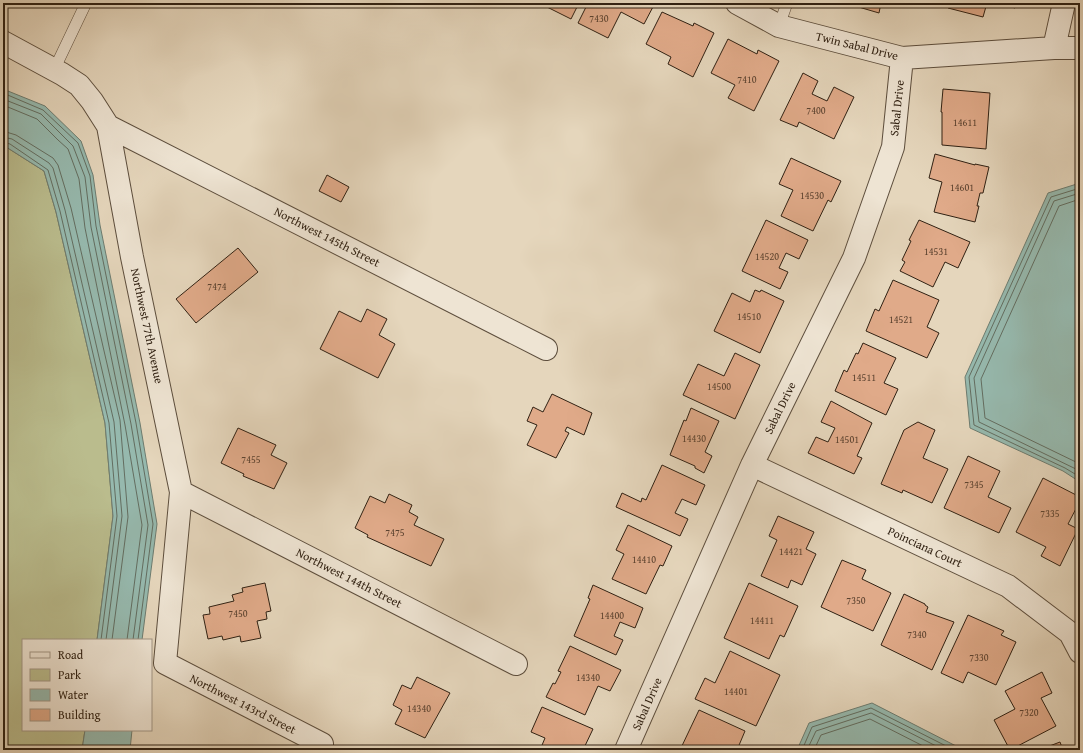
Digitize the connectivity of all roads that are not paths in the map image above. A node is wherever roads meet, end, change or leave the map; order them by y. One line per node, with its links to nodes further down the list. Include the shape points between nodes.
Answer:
1 (86, 3): 10 (lane)
2 (737, 3): 5 (street, Twin Sabal Drive)
3 (787, 3): 5 (lane)
4 (1064, 3): 7 (street)
5 (779, 26): 9 (street, Twin Sabal Drive)
6 (3, 42): 10 (street, Northwest 77th Avenue)
7 (1054, 48): 8 (street, Twin Sabal Drive); 9 (street, Twin Sabal Drive)
8 (1080, 48)
9 (902, 58): 13 (street, Sabal Drive, via 893,147 854,258)
10 (54, 70): 11 (street, Northwest 77th Avenue, via 79,85)
11 (108, 126): 12 (street, Northwest 145th Street); 14 (street, Northwest 77th Avenue, via 132,257)
12 (546, 349)
13 (752, 465): 15 (street, Poinciana Court, via 1008,586 1070,633); 19 (street, Sabal Drive)
14 (181, 492): 16 (street, Northwest 77th Avenue); 17 (street, Northwest 144th Street)
15 (1080, 652)
16 (164, 664): 18 (street, Northwest 143rd Street)
17 (516, 664)
18 (322, 744)
19 (626, 750)

